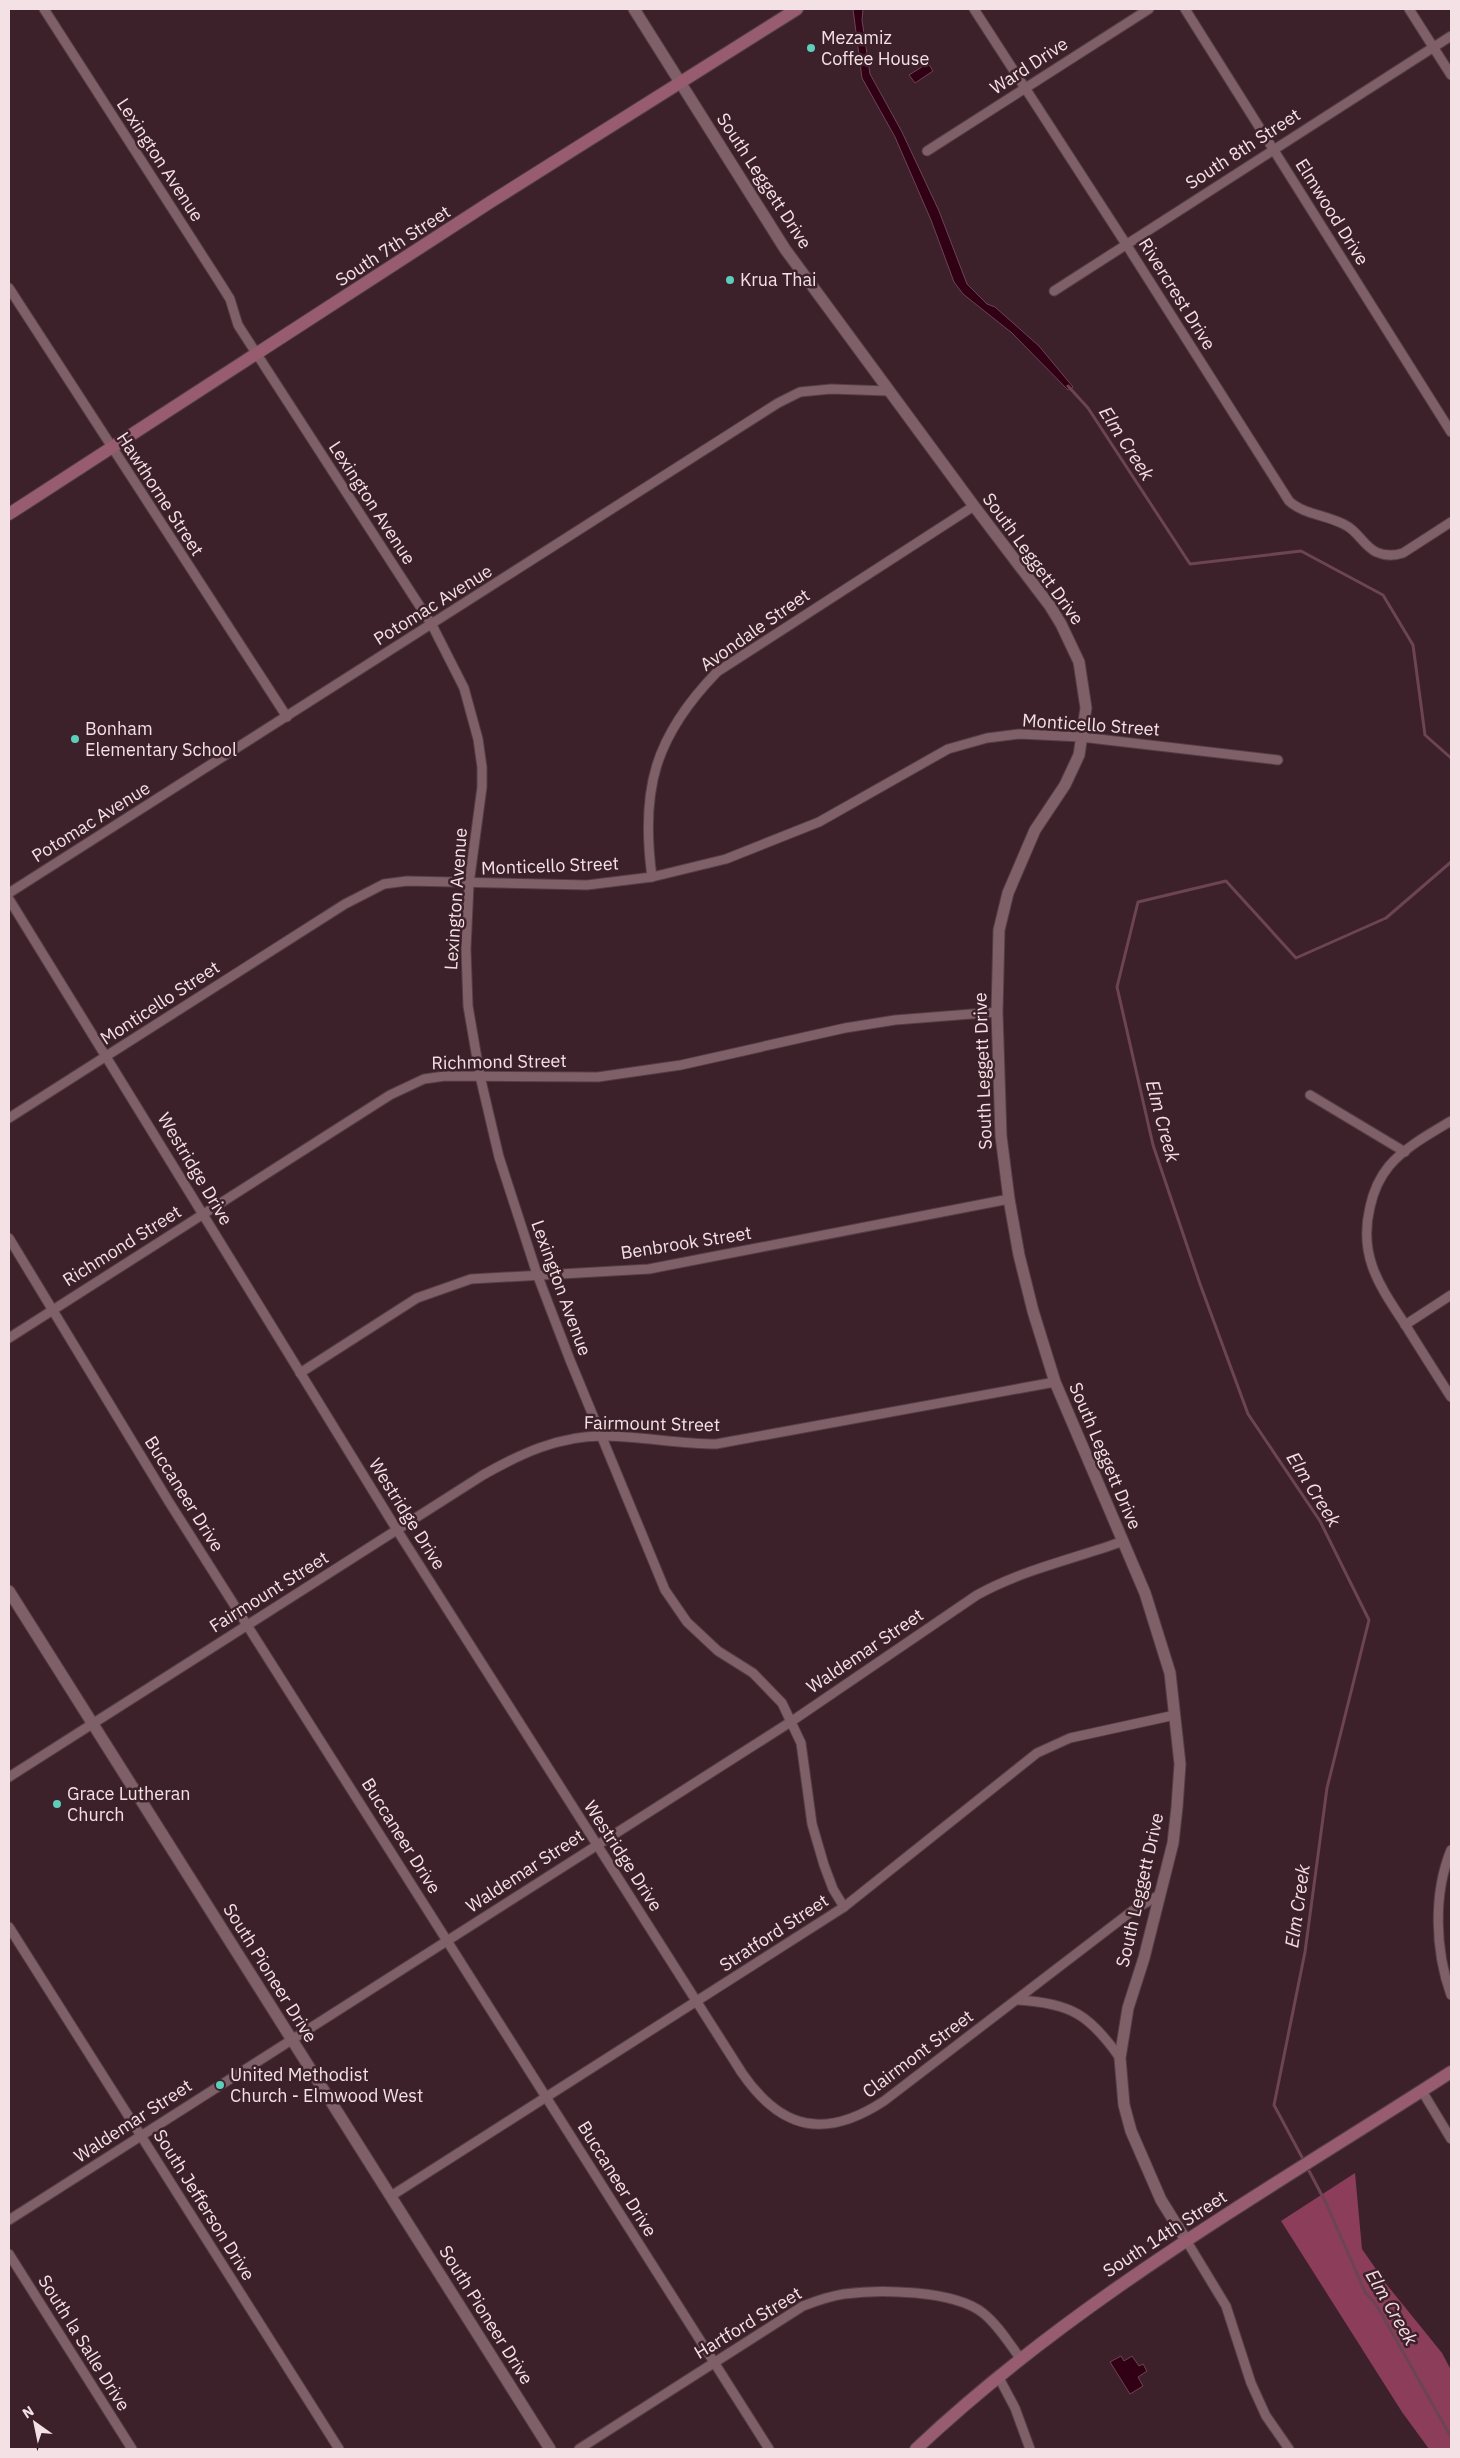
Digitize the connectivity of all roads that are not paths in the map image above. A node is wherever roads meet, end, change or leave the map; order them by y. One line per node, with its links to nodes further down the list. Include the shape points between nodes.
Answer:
1 (44, 9): 18 (street, Lexington Avenue, via 230,299 238,325)
2 (634, 9): 11 (street, South Leggett Drive)
3 (796, 9): 11 (main road, South 7th Street)
4 (974, 9): 12 (street, Rivercrest Drive)
5 (1149, 9): 12 (street, Ward Drive)
6 (1185, 9): 13 (street, Elmwood Drive)
7 (1409, 9): 9 (street)
8 (1451, 36): 9 (street, South 8th Street)
9 (1434, 47): 10 (street); 13 (street, South 8th Street)
10 (1451, 75)
11 (680, 81): 18 (main road, South 7th Street); 19 (street, South Leggett Drive, via 785,249)
12 (1025, 88): 14 (street, Ward Drive); 15 (street, Rivercrest Drive)
13 (1274, 149): 15 (street, South 8th Street); 20 (street, Elmwood Drive)
14 (927, 151)
15 (1126, 244): 17 (street, South 8th Street); 24 (street, Rivercrest Drive, via 1289,501 1348,526 1375,551 1386,555 1403,553)
16 (9, 288): 21 (street, Hawthorne Street)
17 (1054, 291)
18 (256, 354): 21 (main road, South 7th Street); 25 (street, Lexington Avenue)
19 (888, 391): 22 (street, South Leggett Drive); 25 (street, Potomac Avenue, via 831,389 800,392 778,403)
20 (1451, 432)
21 (110, 447): 23 (main road, South 7th Street); 26 (street, Hawthorne Street)
22 (974, 506): 27 (street, South Leggett Drive, via 1050,606 1071,642 1079,662 1086,708); 29 (street, Avondale Street, via 717,672 695,695 663,745 653,782 647,838)
23 (9, 514)
24 (1451, 522)
25 (432, 625): 26 (street, Potomac Avenue); 30 (street, Lexington Avenue, via 464,688 478,739 482,786)
26 (286, 717): 31 (street, Potomac Avenue)
27 (1081, 737): 28 (street, Monticello Street); 29 (street, Monticello Street, via 1019,734 987,738 948,749 819,822 726,859); 33 (street, South Leggett Drive, via 1079,755 1065,785 1035,830 1008,893 999,930)
28 (1278, 760)
29 (652, 877): 30 (street, Monticello Street, via 587,884)
30 (469, 884): 34 (street, Monticello Street, via 408,881 384,884 367,892); 35 (street, Lexington Avenue, via 468,1006)
31 (9, 893)
32 (9, 899): 34 (street, Westridge Drive)
33 (998, 1012): 35 (street, Richmond Street, via 862,1025 681,1065 598,1077); 40 (street, South Leggett Drive, via 1001,1136)
34 (106, 1056): 37 (street, Monticello Street); 41 (street, Westridge Drive)
35 (480, 1076): 41 (street, Richmond Street, via 438,1077 404,1086); 43 (street, Lexington Avenue, via 498,1157)
36 (1310, 1095): 39 (street)
37 (9, 1118)
38 (1451, 1121): 39 (street)
39 (1405, 1152): 46 (street, via 1389,1166 1374,1192 1366,1223 1368,1258 1386,1298)
40 (1009, 1199): 43 (street, Benbrook Street, via 649,1269); 49 (street, South Leggett Drive, via 1033,1311)
41 (203, 1214): 45 (street, Richmond Street); 48 (street, Westridge Drive)
42 (9, 1238): 45 (street, Buccaneer Drive)
43 (537, 1274): 48 (street, Benbrook Street, via 471,1279 416,1298); 51 (street, Lexington Avenue)
44 (1451, 1295): 46 (street)
45 (52, 1309): 47 (street, Richmond Street); 55 (street, Buccaneer Drive)
46 (1405, 1325): 50 (street)
47 (9, 1338)
48 (300, 1373): 52 (street, Westridge Drive)
49 (1055, 1382): 51 (street, Fairmount Street, via 716,1444); 53 (street, South Leggett Drive)
50 (1451, 1397)
51 (600, 1436): 52 (street, Fairmount Street, via 565,1440 526,1451); 57 (street, Lexington Avenue, via 665,1590 675,1606 718,1651 766,1685)
52 (397, 1530): 55 (street, Fairmount Street); 60 (street, Westridge Drive)
53 (1121, 1542): 56 (street, South Leggett Drive, via 1145,1593 1159,1634 1170,1673); 57 (street, Waldemar Street, via 1040,1567 976,1595)
54 (9, 1591): 58 (street, South Pioneer Drive)
55 (248, 1625): 58 (street, Fairmount Street); 65 (street, Buccaneer Drive)
56 (1175, 1715): 62 (street, South Leggett Drive, via 1180,1764 1178,1807 1173,1843); 63 (street, Stratford Street, via 1070,1738 1037,1753)
57 (792, 1721): 60 (street, Waldemar Street); 63 (street, Lexington Avenue, via 804,1759 812,1824 833,1889)
58 (92, 1724): 59 (street, Fairmount Street); 69 (street, South Pioneer Drive)
59 (9, 1777)
60 (597, 1844): 65 (street, Waldemar Street); 68 (street, Westridge Drive)
61 (1451, 1850): 66 (street, via 1442,1877 1439,1927 1442,1960)
62 (1159, 1895): 67 (street, Clairmont Street, via 1132,1911); 70 (street, South Leggett Drive, via 1128,2008)
63 (844, 1907): 68 (street, Stratford Street)
64 (9, 1927): 75 (street, South Jefferson Drive)
65 (448, 1940): 69 (street, Waldemar Street); 73 (street, Buccaneer Drive)
66 (1451, 1995)
67 (1018, 2000): 70 (street, via 1057,2004 1070,2010 1099,2030); 74 (street, Clairmont Street, via 864,2114 838,2124)
68 (698, 2002): 73 (street, Stratford Street); 74 (street, Westridge Drive, via 755,2091 786,2116)
69 (290, 2039): 75 (street, Waldemar Street); 77 (street, South Pioneer Drive)
70 (1120, 2058): 79 (street, South Leggett Drive, via 1124,2105 1134,2138 1160,2200)
71 (1451, 2072): 72 (main road, South 14th Street)
72 (1422, 2091): 76 (street); 79 (main road, South 14th Street)
73 (546, 2098): 77 (street, Stratford Street); 82 (street, Buccaneer Drive)
74 (803, 2122)
75 (141, 2135): 78 (street, Waldemar Street); 85 (street, South Jefferson Drive)
76 (1451, 2139)
77 (391, 2196): 86 (street, South Pioneer Drive)
78 (9, 2220)
79 (1186, 2240): 81 (main road, South 14th Street, via 1098,2299); 91 (street, via 1226,2306 1251,2383 1266,2416)
80 (9, 2254): 84 (street, South la Salle Drive)
81 (1020, 2358): 82 (street, Hartford Street, via 983,2313 964,2303 929,2296 860,2292 820,2299 803,2306); 83 (main road, South 14th Street)
82 (714, 2362): 87 (street, Hartford Street); 88 (street, Buccaneer Drive)
83 (998, 2376): 89 (main road, South 14th Street); 90 (street, via 1015,2408)
84 (132, 2449)
85 (339, 2449)
86 (550, 2449)
87 (579, 2449)
88 (769, 2449)
89 (916, 2449)
90 (1030, 2449)
91 (1288, 2449)

